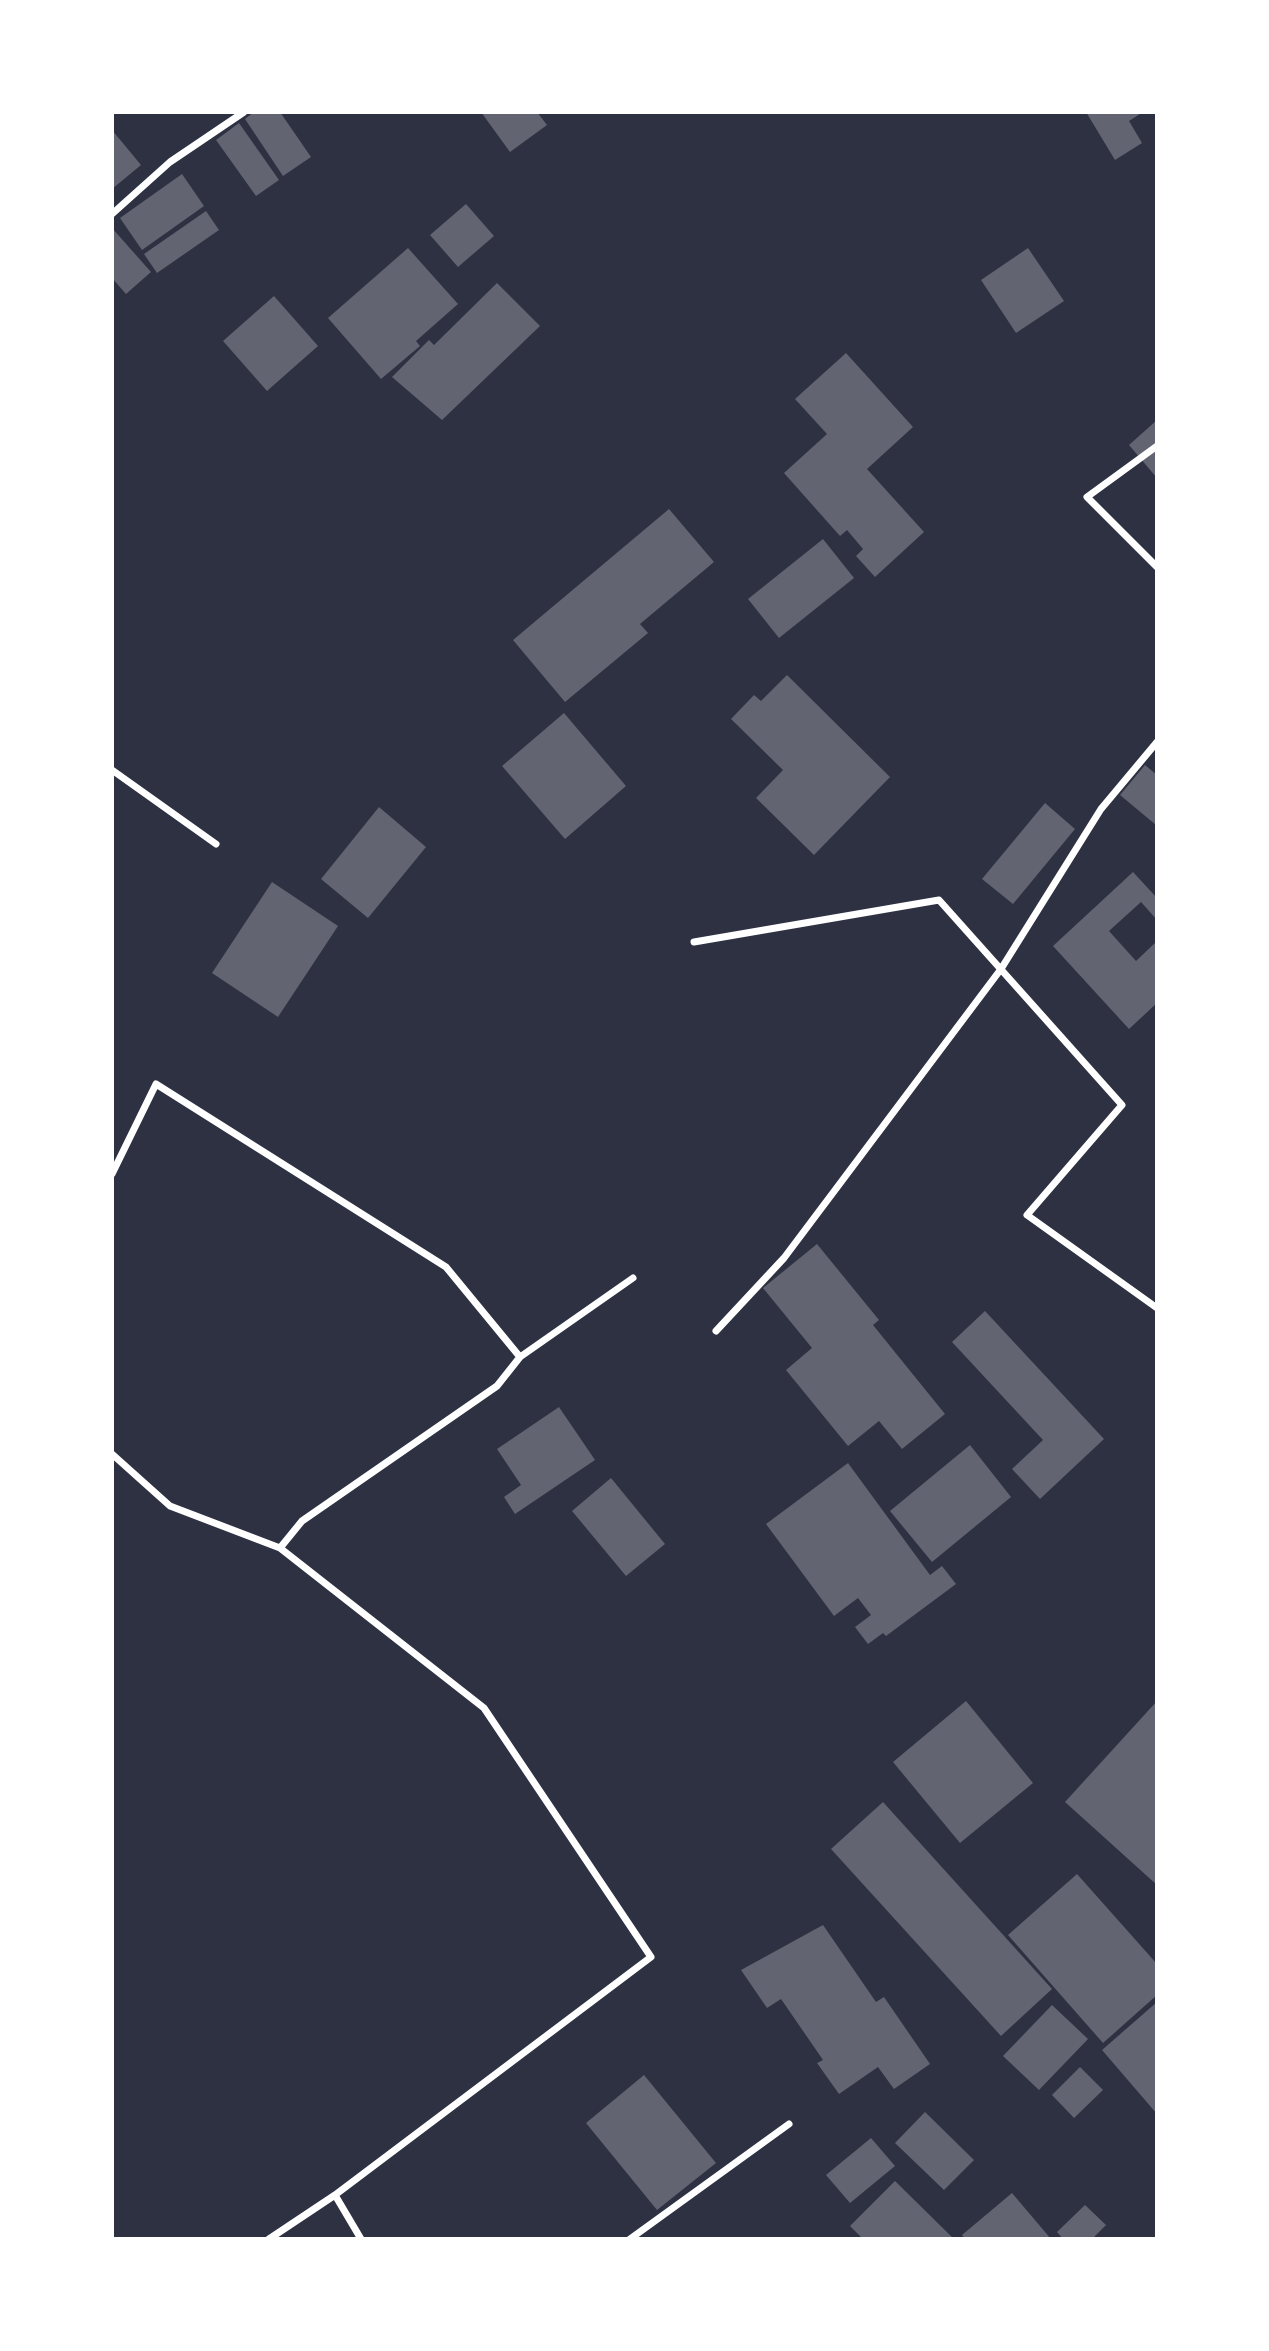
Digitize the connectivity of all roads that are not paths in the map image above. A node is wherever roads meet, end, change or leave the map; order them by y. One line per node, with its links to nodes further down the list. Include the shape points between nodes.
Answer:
1 (244, 112): 2 (street, via 170,162)
2 (112, 214)
3 (1157, 446): 4 (street, via 1087,497)
4 (1157, 568)
5 (1157, 742): 9 (street, via 1101,809)
6 (112, 770): 7 (street)
7 (216, 844)
8 (694, 942): 9 (street, via 939,900)
9 (1001, 969): 12 (street, via 1122,1105 1027,1215); 13 (street, via 784,1258)
10 (112, 1174): 14 (street, via 156,1084 446,1267)
11 (633, 1278): 14 (street)
12 (1157, 1308)
13 (716, 1331)
14 (520, 1357): 16 (street, via 497,1387 302,1521)
15 (112, 1454): 16 (street, via 170,1506)
16 (280, 1548): 18 (street, via 484,1708 651,1957)
17 (789, 2124): 21 (street)
18 (335, 2195): 19 (street); 20 (street)
19 (269, 2239)
20 (361, 2239)
21 (630, 2239)

